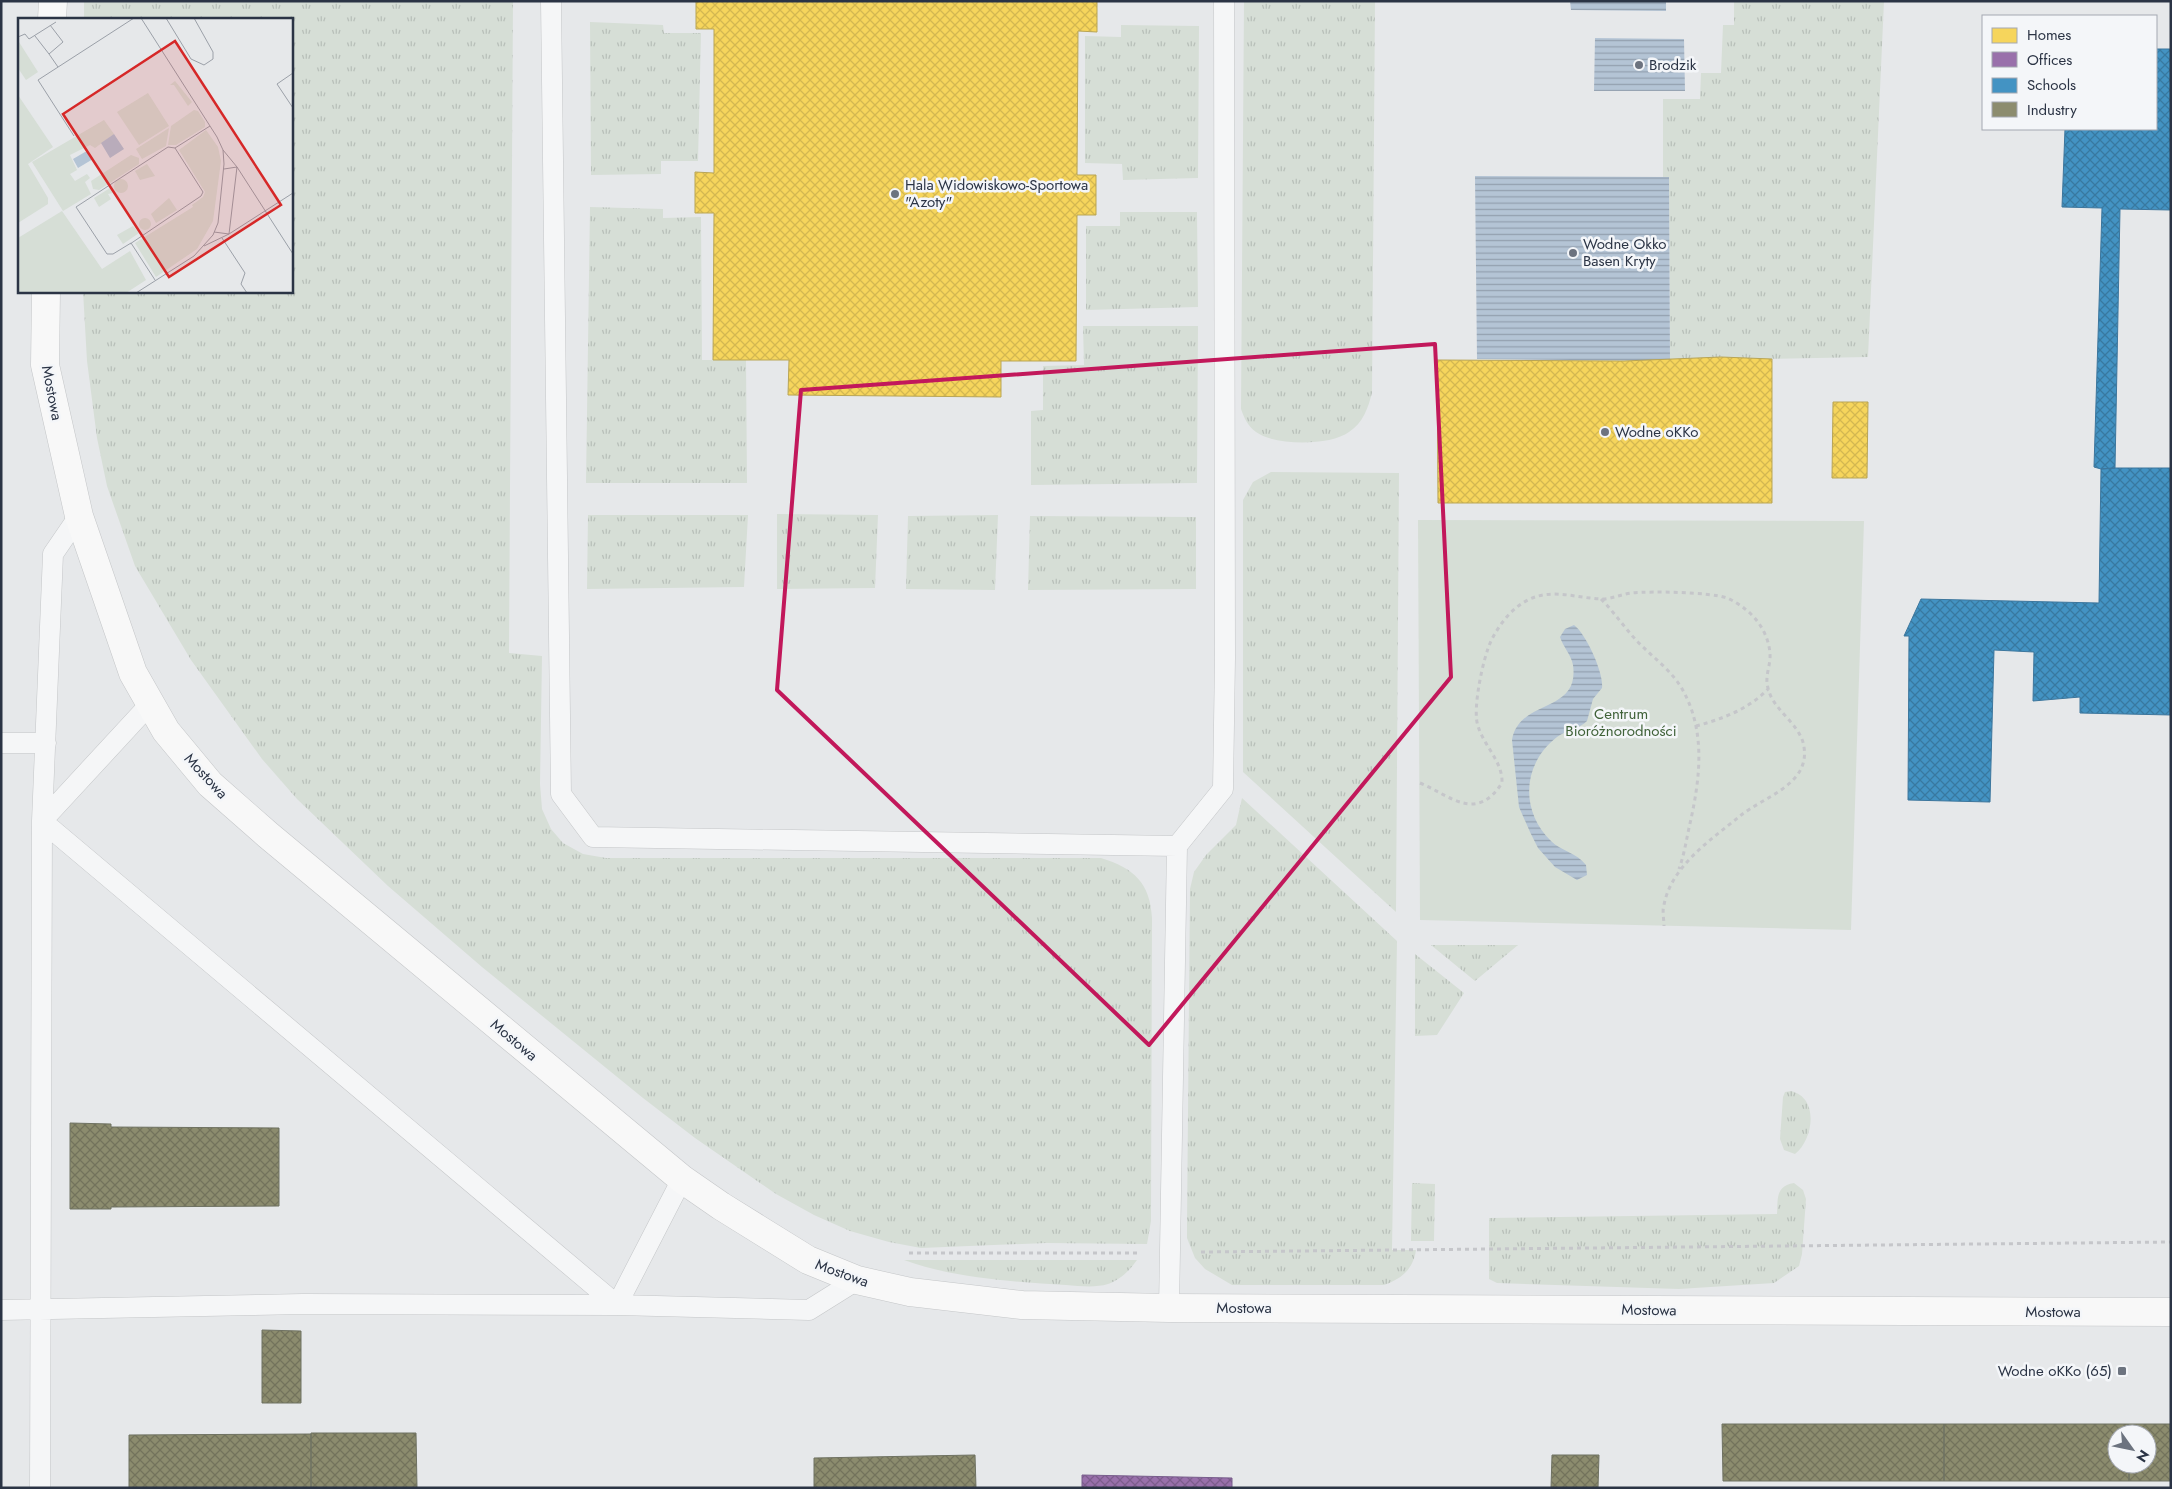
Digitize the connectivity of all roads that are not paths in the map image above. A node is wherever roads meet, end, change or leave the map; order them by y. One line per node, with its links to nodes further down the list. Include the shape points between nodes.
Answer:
1 (53, 1): 4 (street)
2 (551, 1): 11 (lane, via 561,794 593,837)
3 (1224, 1): 11 (lane, via 1223,790)
4 (52, 18)
5 (46, 292): 6 (street, Mostowa, via 45,365)
6 (79, 516): 7 (street, Mostowa, via 133,673); 8 (lane, via 53,554)
7 (150, 704): 10 (lane); 12 (street, Mostowa, via 166,731 210,784 383,932)
8 (46, 742): 9 (lane); 10 (lane)
9 (1, 743)
10 (42, 821): 14 (lane); 17 (lane)
11 (1176, 846): 15 (lane)
12 (682, 1178): 13 (street, Mostowa, via 808,1260); 14 (lane)
13 (857, 1280): 14 (lane, via 809,1310); 15 (street, Mostowa, via 910,1292 1022,1305)
14 (617, 1305): 17 (lane, via 303,1304)
15 (1169, 1308): 18 (street, Mostowa)
16 (1, 1310): 17 (lane)
17 (40, 1310): 19 (lane)
18 (2171, 1312)
19 (40, 1488)

